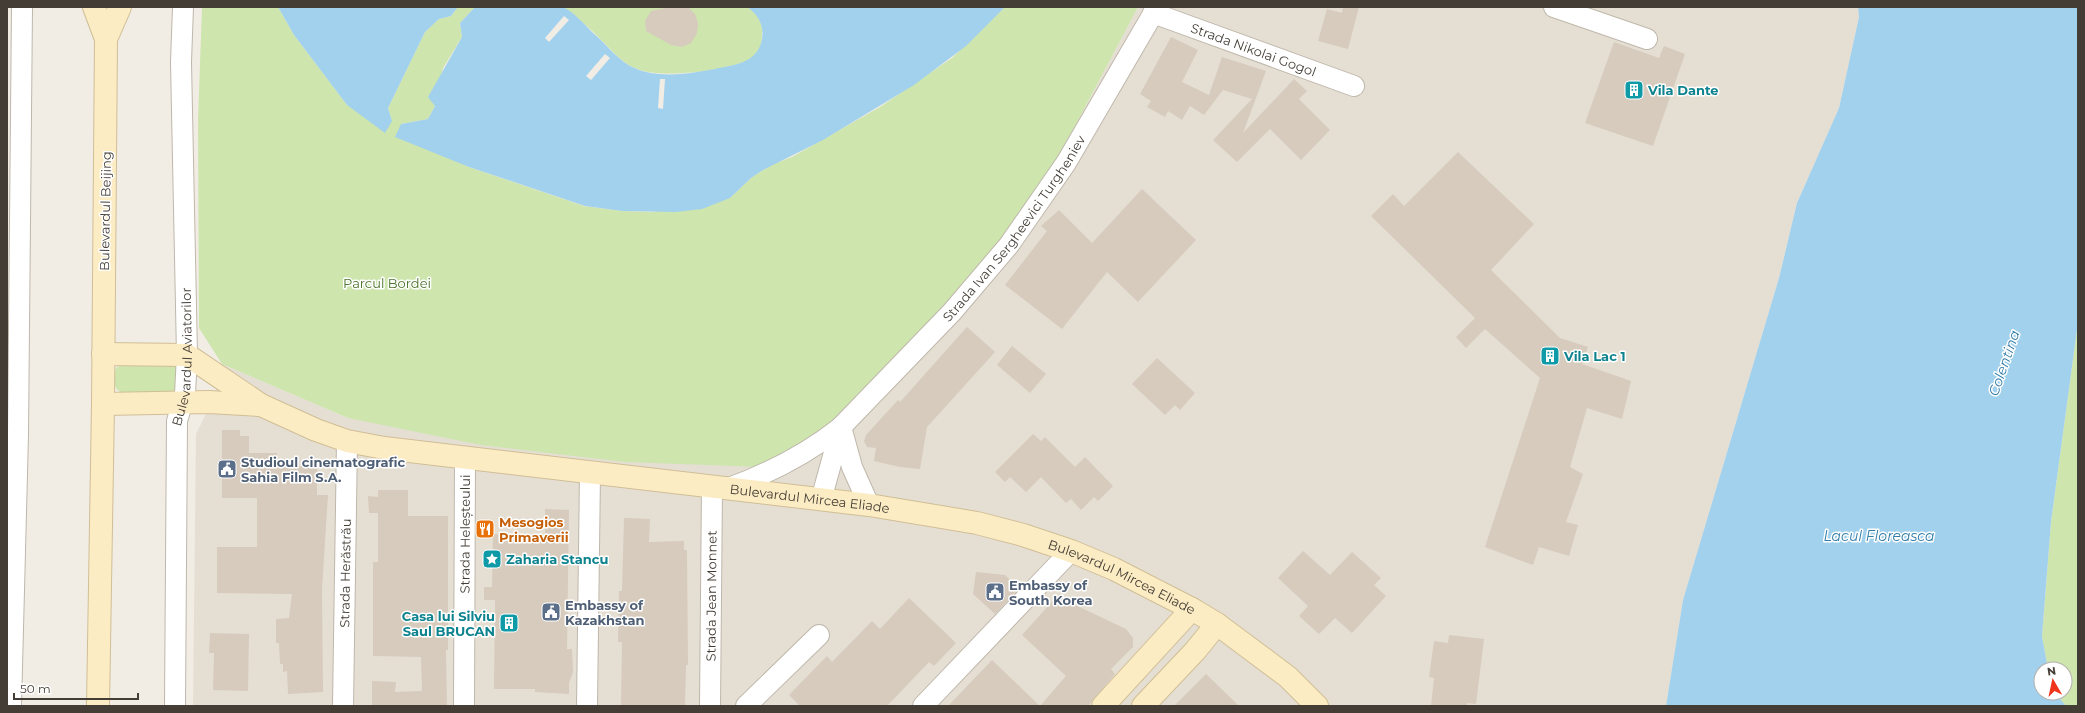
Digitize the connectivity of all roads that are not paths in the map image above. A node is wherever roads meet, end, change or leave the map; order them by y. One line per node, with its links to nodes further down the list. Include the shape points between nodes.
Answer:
1 (22, 7): 12 (street)
2 (94, 7): 7 (street, Bulevardul Beijing)
3 (120, 7): 7 (street, Bulevardul Beijing)
4 (183, 7): 11 (street, Bulevardul Aviatorilor, via 181,62)
5 (1554, 7): 8 (street)
6 (1155, 10): 9 (street, Strada Nikolai Gogol); 16 (street, Strada Ivan Sergheevici Turgheniev, via 1066,163 1009,245 952,312)
7 (106, 39): 10 (street, Bulevardul Beijing)
8 (1647, 39)
9 (1354, 86)
10 (103, 354): 11 (street); 14 (street, Bulevardul Beijing)
11 (187, 355): 13 (street, Bulevardul Aviatorilor, via 187,385); 15 (street, Bulevardul Mircea Eliade)
12 (13, 356): 27 (street)
13 (183, 402): 14 (street, Bulevardul Mircea Eliade); 15 (street, Bulevardul Mircea Eliade); 29 (street, Bulevardul Aviatorilor, via 177,421)
14 (103, 404): 28 (street)
15 (261, 406): 17 (street, Bulevardul Mircea Eliade)
16 (841, 427): 20 (street, Strada Ivan Sergheevici Turgheniev, via 808,452 788,463); 21 (street, Strada Ivan Sergheevici Turgheniev); 22 (street, via 852,467)
17 (347, 441): 18 (street, Bulevardul Mircea Eliade); 30 (street, Strada Herăstrău)
18 (465, 459): 19 (street, Bulevardul Mircea Eliade); 31 (street, Strada Heleșteului)
19 (590, 473): 20 (street, Bulevardul Mircea Eliade); 32 (street)
20 (720, 488): 21 (street, Bulevardul Mircea Eliade); 33 (street, Strada Jean Monnet)
21 (822, 500): 22 (street, Bulevardul Mircea Eliade)
22 (868, 505): 23 (street, Bulevardul Mircea Eliade, via 977,523 1023,535)
23 (1071, 552): 24 (street, Bulevardul Mircea Eliade, via 1114,569); 35 (street)
24 (1192, 609): 25 (street, Bulevardul Mircea Eliade); 36 (street)
25 (1217, 624): 37 (street); 38 (street, Bulevardul Mircea Eliade, via 1288,677)
26 (819, 635): 34 (street)
27 (11, 706)
28 (98, 706)
29 (175, 706)
30 (343, 706)
31 (464, 706)
32 (587, 706)
33 (710, 706)
34 (746, 706)
35 (923, 706)
36 (1103, 706)
37 (1143, 706)
38 (1317, 706)

